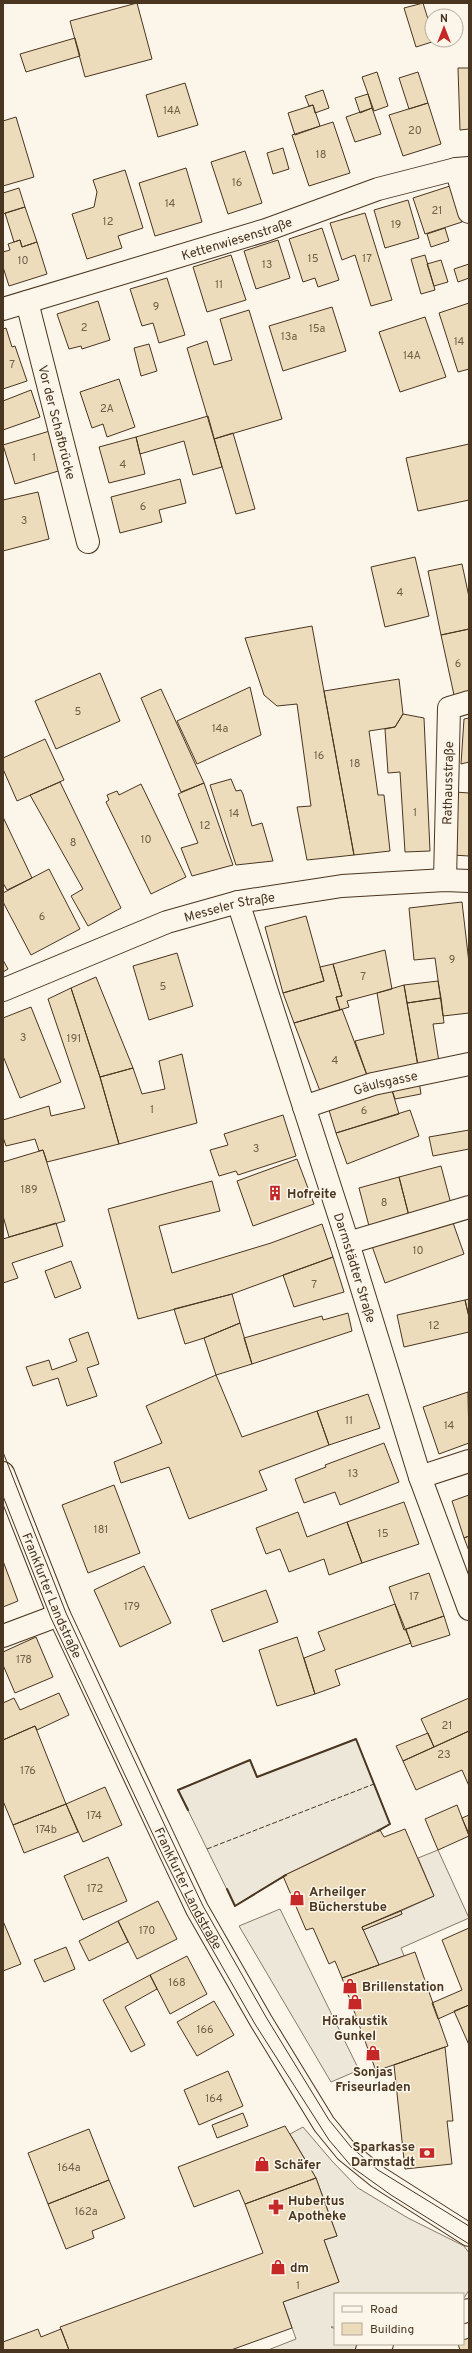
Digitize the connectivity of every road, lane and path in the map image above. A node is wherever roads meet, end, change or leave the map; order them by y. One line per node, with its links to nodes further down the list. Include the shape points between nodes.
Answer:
1 (463, 168): 2 (street); 3 (street, Kettenwiesenstraße, via 378,189 266,230)
2 (469, 212)
3 (27, 302): 4 (street, Kettenwiesenstraße); 5 (street, Vor der Schafbrücke)
4 (3, 309)
5 (88, 542)
6 (469, 702): 7 (street, Rathausstraße, via 449,708)
7 (444, 880): 8 (street, Messeler Straße); 9 (street, Messeler Straße, via 342,886)
8 (469, 881)
9 (238, 902): 10 (street, Messeler Straße, via 167,922); 12 (street, Darmstädter Straße)
10 (3, 990)
11 (469, 1064): 12 (street, Gäulsgasse, via 373,1084)
12 (304, 1107): 14 (street, Darmstädter Straße)
13 (469, 1207): 14 (street)
14 (348, 1243): 17 (street, Darmstädter Straße)
15 (469, 1461): 17 (street)
16 (3, 1473): 19 (street, Frankfurter Landstraße)
17 (420, 1477): 18 (street, Darmstädter Straße)
18 (469, 1609)
19 (59, 1615): 20 (street); 21 (street, Frankfurter Landstraße, via 197,1909 324,2124 346,2151 370,2172)
20 (3, 1636)
21 (469, 2234)
22 (380, 2345): 23 (street)
23 (367, 2350)

